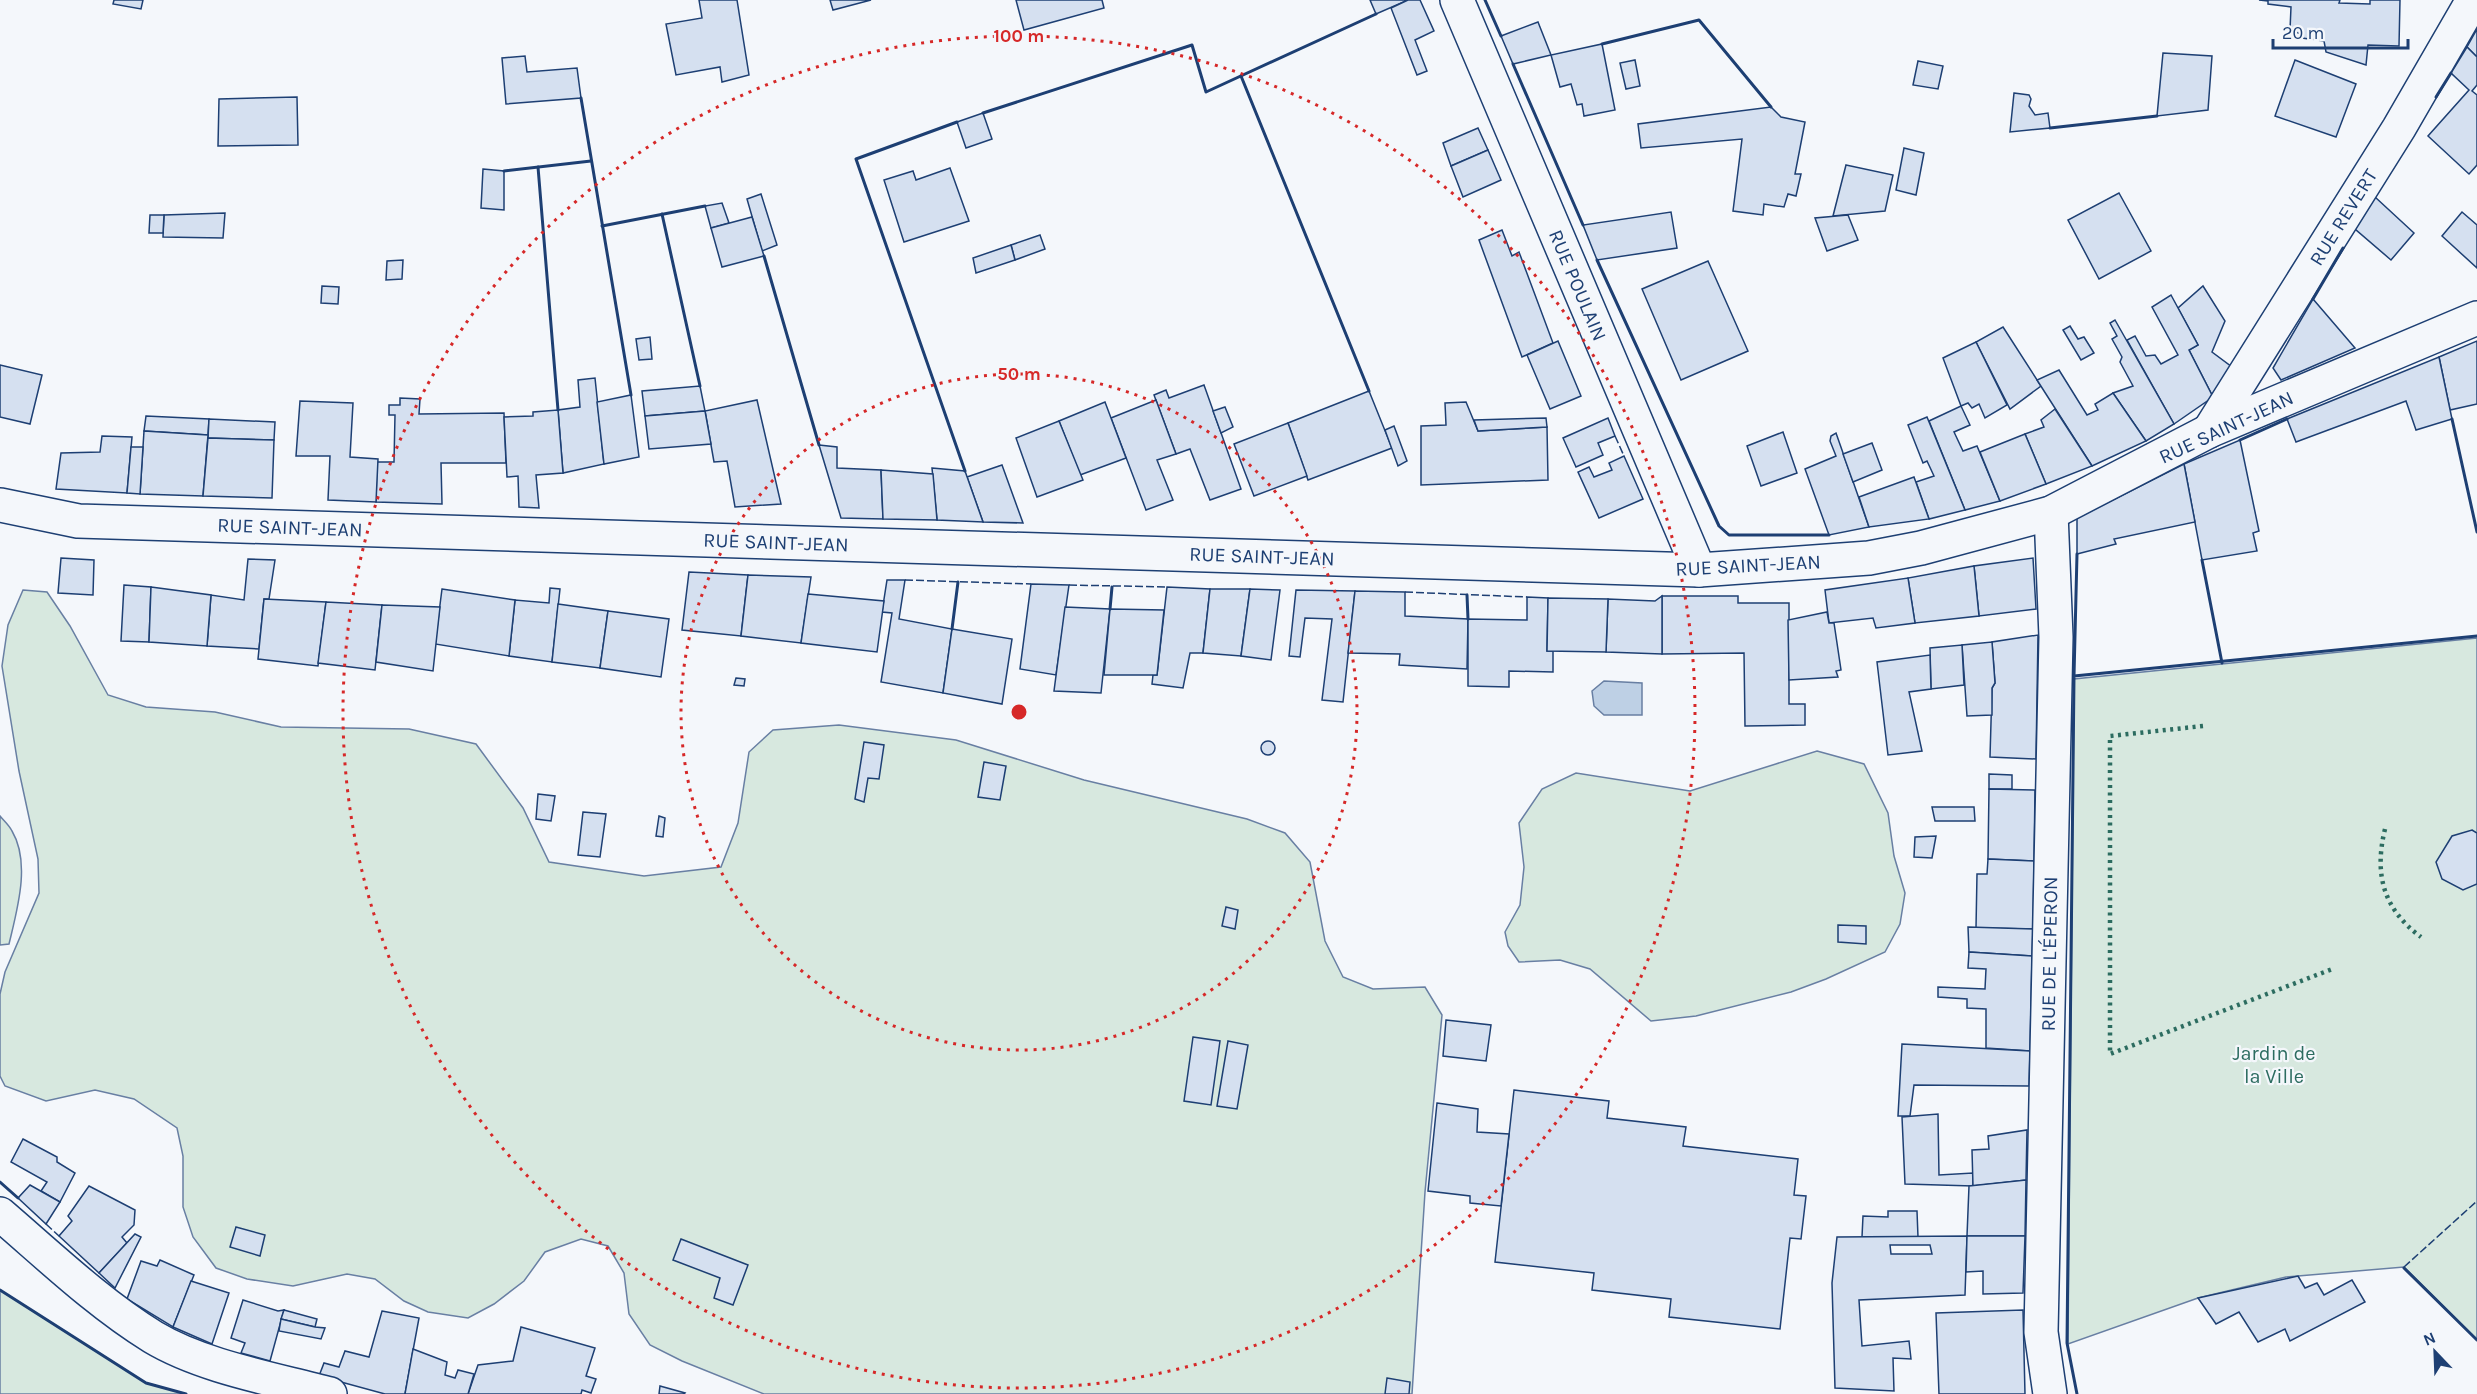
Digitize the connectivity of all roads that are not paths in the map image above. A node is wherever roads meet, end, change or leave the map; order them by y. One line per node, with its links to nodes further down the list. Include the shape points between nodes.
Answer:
1 (1457, 0): 7 (street, RUE POULAIN)
2 (2473, 0): 4 (street, RUE REVERT, via 2399,128)
3 (2477, 318): 4 (street, RUE SAINT-JEAN)
4 (2209, 431): 6 (street, RUE SAINT-JEAN)
5 (0, 505): 7 (street, RUE SAINT-JEAN, via 90,521)
6 (2051, 513): 7 (street, RUE SAINT-JEAN, via 1869,558); 10 (street, RUE DE L'ÉPERON, via 2056,637 2040,1332)
7 (1699, 570)
8 (0, 1214): 9 (street, via 154,1337 234,1368)
9 (330, 1394)
10 (2050, 1394)

